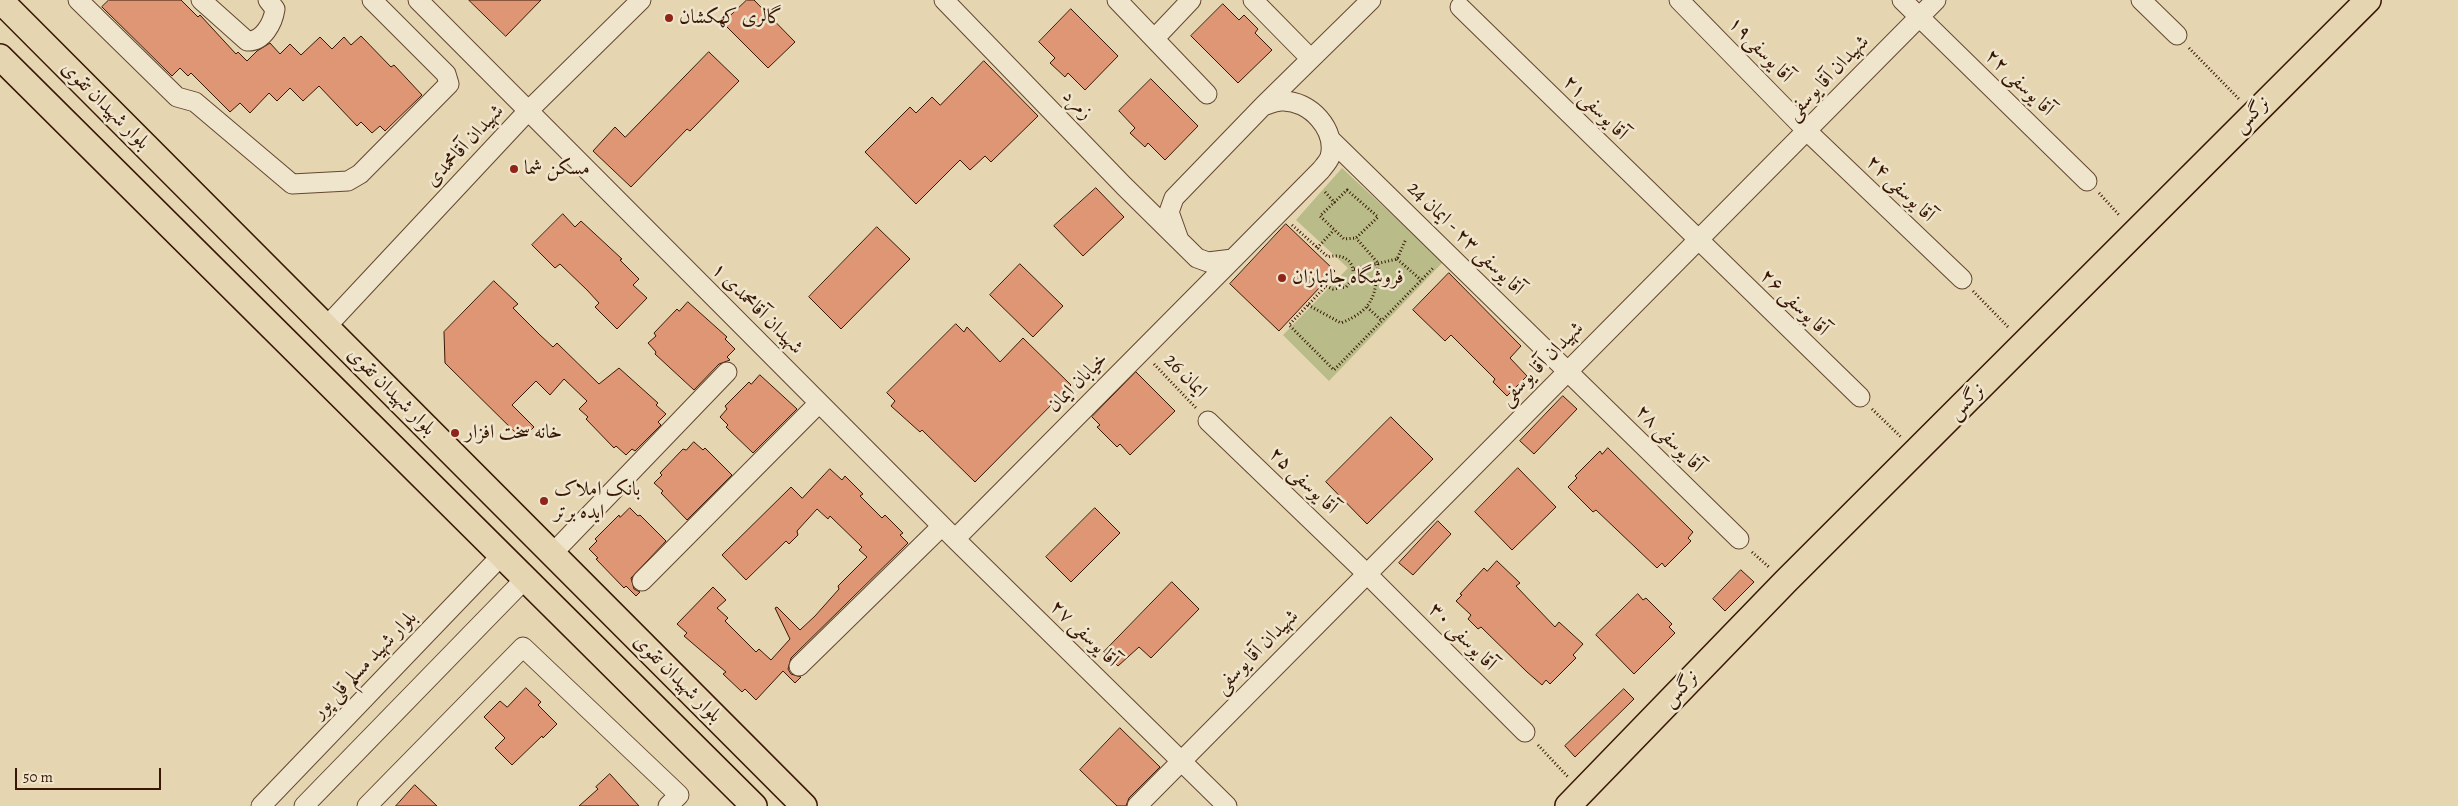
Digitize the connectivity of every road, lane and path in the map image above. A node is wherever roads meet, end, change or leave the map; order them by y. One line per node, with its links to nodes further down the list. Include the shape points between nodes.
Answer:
1 (0, 0): 53 (main road, بلوار شهیدان تقوی)
2 (78, 0): 5 (street, via 177,97 196,102 292,184 348,181 360,174 449,84 446,74)
3 (201, 0): 4 (street, via 247,41 251,41 259,38 274,20 275,9)
4 (268, 0)
5 (372, 0)
6 (418, 0): 26 (street, شهیدان آقامحمدی ۱)
7 (641, 0): 26 (street, شهیدان آقامحمدی)
8 (944, 0): 31 (street, زمرد)
9 (1117, 0): 21 (street)
10 (1190, 0): 21 (street)
11 (1253, 0): 23 (street)
12 (1371, 0): 23 (street)
13 (1679, 0): 28 (street, آقا یوسفی۱۹)
14 (1902, 0): 19 (street, آقا یوسفی ۲۲)
15 (1936, 0): 19 (street, شهیدان آقا یوسفی)
16 (2140, 0): 20 (street)
17 (2368, 0): 27 (main road, نرگس)
18 (1460, 7): 39 (street, آقا یوسفی۲۱)
19 (1919, 17): 28 (street, شهیدان آقا یوسفی); 30 (street, آقا یوسفی ۲۲)
20 (2177, 35): 27 (path)
21 (1155, 38): 24 (street)
22 (0, 58): 56 (main road, بلوار شهیدان تقوی)
23 (1311, 59): 25 (street)
24 (1207, 94)
25 (1263, 106): 29 (street, آقا یوسفی ۲۳ - ایمان 24, via 1283,101 1299,104 1314,113 1326,127); 32 (street)
26 (528, 112): 53 (street, شهیدان آقامحمدی); 60 (street, شهیدان آقامحمدی ۱)
27 (2254, 113): 36 (main road, نرگس)
28 (1808, 132): 39 (street, شهیدان آقا یوسفی); 47 (street, آقا یوسفی ۲۴)
29 (1331, 140): 33 (street, خیابان ایمان, via 1330,158); 34 (street, آقا یوسفی ۲۳ - ایمان 24)
30 (2087, 180): 36 (path)
31 (1124, 186): 32 (street, via 1154,200); 38 (street, زمرد)
32 (1174, 198): 38 (street, via 1169,212)
33 (1279, 213): 40 (path); 43 (street, خیابان ایمان)
34 (1420, 226): 41 (street, آقا یوسفی ۲۳ - ایمان 24); 44 (path, via 1403,242)
35 (1334, 230): 37 (path, via 1344,239); 37 (path, via 1320,216 1347,190 1378,217); 40 (path)
36 (2136, 234): 54 (main road, نرگس)
37 (1356, 238): 45 (path)
38 (1179, 240): 42 (street, زمرد)
39 (1697, 240): 57 (street, شهیدان آقا یوسفی); 59 (street, آقا یوسفی ۲۶)
40 (1317, 248): 46 (path, via 1328,257 1344,256)
41 (1448, 254): 48 (path); 57 (street, آقا یوسفی ۲۳ - ایمان 24)
42 (1196, 258): 43 (street, via 1208,262); 49 (street, زمرد, via 1208,271)
43 (1233, 259): 49 (street, خیابان ایمان)
44 (1398, 259): 45 (path); 48 (path)
45 (1378, 263): 46 (path); 51 (path, via 1377,289)
46 (1354, 269): 50 (path, via 1354,276 1346,287 1340,290 1326,286)
47 (1962, 279): 54 (path)
48 (1421, 280): 52 (path)
49 (1208, 284): 55 (street, خیابان ایمان)
50 (1308, 305): 51 (path, via 1341,323 1356,317); 52 (path, via 1289,326 1334,370)
51 (1366, 307): 52 (path)
52 (1382, 320)
53 (326, 327): 56 (main road); 65 (main road, بلوار شهیدان تقوی)
54 (2024, 345): 62 (main road, نرگس)
55 (1141, 352): 61 (path, ایمان 26); 63 (street, خیابان ایمان)
56 (299, 354): 66 (main road, بلوار شهیدان تقوی)
57 (1568, 371): 64 (street, آقا یوسفی ۲۸); 67 (street, شهیدان آقا یوسفی)
58 (727, 372): 65 (street)
59 (1860, 397): 62 (path)
60 (819, 403): 63 (street, شهیدان آقامحمدی ۱); 69 (street)
61 (1208, 421): 67 (street, آقا یوسفی ۲۵)
62 (1916, 452): 70 (main road, نرگس)
63 (948, 533): 71 (street, خیابان ایمان); 73 (street, آقا یوسفی ۲۷)
64 (1738, 539): 70 (path)
65 (552, 554): 80 (main road, بلوار شهیدان تقوی)
66 (502, 556): 68 (main road, بلوار شهیدان تقوی); 75 (street, بلوار شهید مسلم قلی پور)
67 (1367, 574): 72 (street, آقا یوسفی ۳۰); 73 (street, شهیدان آقا یوسفی)
68 (525, 579): 76 (street); 79 (main road, بلوار شهیدان تقوی)
69 (642, 581)
70 (1786, 581): 74 (main road, نرگس)
71 (799, 666)
72 (1525, 732): 74 (path)
73 (1181, 761): 81 (street, شهیدان آقا یوسفی); 82 (street, آقا یوسفی ۲۷)
74 (1575, 799)
75 (261, 806)
76 (304, 806)
77 (367, 806): 78 (street, via 523,647 678,795)
78 (668, 806)
79 (754, 806)
80 (804, 806)
81 (1137, 806)
82 (1227, 806)

